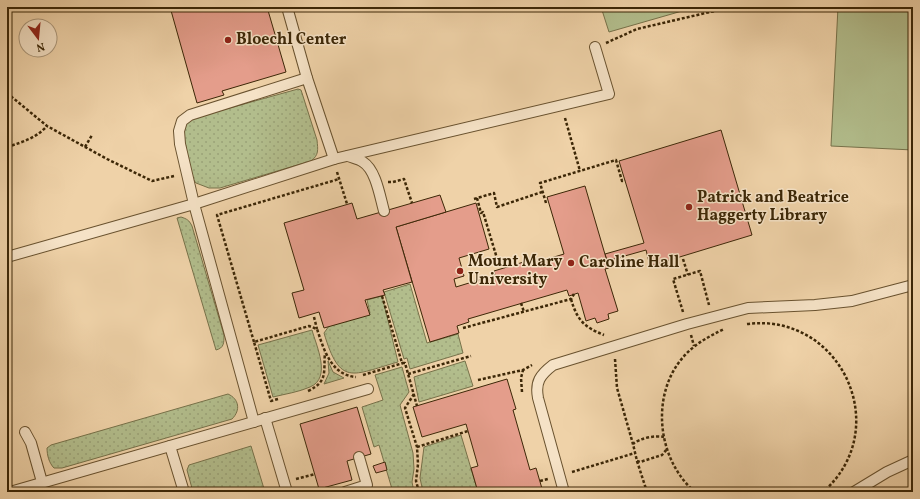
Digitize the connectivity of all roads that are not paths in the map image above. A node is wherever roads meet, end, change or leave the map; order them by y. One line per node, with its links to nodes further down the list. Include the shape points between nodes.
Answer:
1 (287, 7): 3 (lane)
2 (595, 47): 4 (lane, via 610,94)
3 (307, 78): 5 (lane); 6 (lane, via 190,115 182,121 179,131 180,144)
4 (348, 156): 5 (lane); 7 (lane, via 364,162 370,169)
5 (334, 160): 6 (lane)
6 (194, 204): 8 (lane); 12 (lane)
7 (384, 211)
8 (7, 257)
9 (913, 285): 22 (lane, via 852,301 748,308 552,365 539,379 536,388)
10 (368, 389): 11 (lane)
11 (265, 418): 12 (lane); 18 (lane)
12 (254, 422): 14 (lane)
13 (25, 432): 17 (lane, via 31,443)
14 (170, 446): 17 (lane); 20 (lane)
15 (359, 457): 21 (lane, via 368,485)
16 (913, 460): 23 (lane)
17 (42, 482): 19 (lane)
18 (285, 488)
19 (10, 492)
20 (184, 492)
21 (346, 492)
22 (564, 492)
23 (854, 492)

